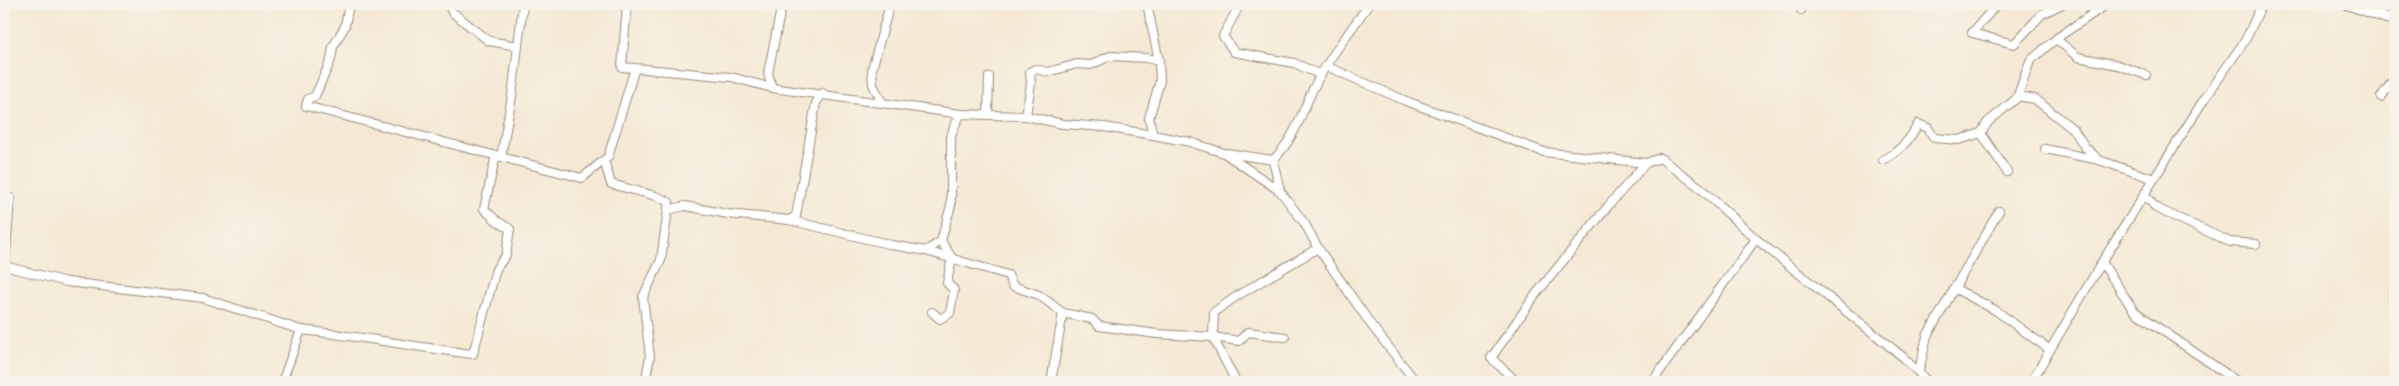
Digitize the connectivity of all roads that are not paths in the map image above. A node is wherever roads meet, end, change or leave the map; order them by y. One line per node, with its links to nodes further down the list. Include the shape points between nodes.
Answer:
1 (350, 4): 39 (street, via 331,60 315,96 308,99 306,106)
2 (448, 4): 19 (street, via 452,12 489,41)
3 (523, 4): 19 (street)
4 (627, 4): 22 (street, via 622,68)
5 (782, 4): 27 (street, via 768,73)
6 (890, 4): 31 (street, via 872,69 873,85)
7 (1147, 4): 20 (street)
8 (1240, 4): 23 (street, via 1223,36 1234,52 1294,63)
9 (1368, 4): 21 (street)
10 (1997, 4): 11 (street, via 1972,33 2014,44 2042,14)
11 (2062, 4)
12 (2107, 4): 18 (street)
13 (2262, 4): 46 (street, via 2246,39)
14 (2347, 4): 16 (street)
15 (2381, 4): 16 (street)
16 (2379, 15): 17 (street)
17 (2395, 21)
18 (2056, 39): 24 (street, via 2078,57 2118,65); 29 (street, via 2030,61)
19 (518, 46): 39 (street, via 512,96)
20 (1159, 61): 34 (street, via 1110,56 1091,64 1077,64 1048,72 1035,69 1030,72); 36 (street, via 1160,82 1149,118)
21 (1326, 66): 23 (street); 44 (street, via 1406,101 1544,152)
22 (635, 68): 27 (street, via 731,77); 40 (street, via 608,157)
23 (1321, 74): 41 (street, via 1302,119 1285,148)
24 (2146, 75)
25 (989, 78): 33 (street)
26 (2395, 78): 30 (street)
27 (772, 88): 28 (street)
28 (823, 94): 31 (street); 52 (street, via 816,103 796,216)
29 (2018, 96): 35 (street, via 1988,122); 43 (street, via 2035,99 2074,130)
30 (2381, 97)
31 (882, 102): 32 (street)
32 (961, 114): 33 (street); 54 (street, via 951,137 951,205)
33 (988, 115): 34 (street)
34 (1026, 116): 36 (street, via 1063,124)
35 (1981, 133): 42 (street, via 1959,140 1934,138 1928,128 1918,124 1898,152); 45 (street)
36 (1153, 134): 38 (street)
37 (2045, 149): 43 (street)
38 (1224, 153): 41 (street); 47 (street)
39 (498, 156): 40 (street, via 582,178); 66 (street, via 484,209 510,229 506,255 496,269 473,354)
40 (604, 160): 50 (street, via 611,184 656,196 669,202)
41 (1273, 160): 47 (street)
42 (1883, 160)
43 (2099, 160): 46 (street)
44 (1646, 163): 53 (street, via 1660,158 1698,186); 76 (street, via 1536,294 1491,358)
45 (2007, 172)
46 (2154, 179): 48 (street)
47 (1280, 191): 56 (street)
48 (2144, 194): 55 (street, via 2156,208 2230,242); 59 (street)
49 (10, 198): 60 (street)
50 (668, 210): 52 (street, via 685,206); 72 (street, via 661,260 643,297 650,357)
51 (1999, 211): 61 (street)
52 (789, 220): 57 (street)
53 (1756, 239): 70 (street); 77 (street)
54 (941, 241): 57 (street); 58 (street)
55 (2256, 244)
56 (1318, 248): 67 (street, via 1214,312); 75 (street)
57 (926, 251): 58 (street)
58 (952, 258): 64 (street, via 947,283 954,290 950,313 940,319); 65 (street, via 1008,275 1013,286 1040,295)
59 (2102, 262): 69 (street); 80 (street, via 2134,311)
60 (4, 266): 66 (street, via 67,282 203,298)
61 (1954, 288): 69 (street, via 1995,310); 70 (street, via 1927,336)
62 (2395, 290): 63 (street, via 2392,295)
63 (2395, 311)
64 (932, 312)
65 (1063, 313): 67 (street, via 1092,318 1099,326); 73 (street)
66 (301, 330): 71 (street)
67 (1213, 337): 68 (street, via 1239,341 1248,332); 74 (street)
68 (1285, 337)
69 (2050, 350): 79 (street)
70 (1919, 371): 78 (street)
71 (282, 382)
72 (645, 382)
73 (1051, 382)
74 (1236, 382)
75 (1416, 382)
76 (1517, 382)
77 (1652, 382)
78 (1928, 382)
79 (2031, 382)
80 (2238, 382)

